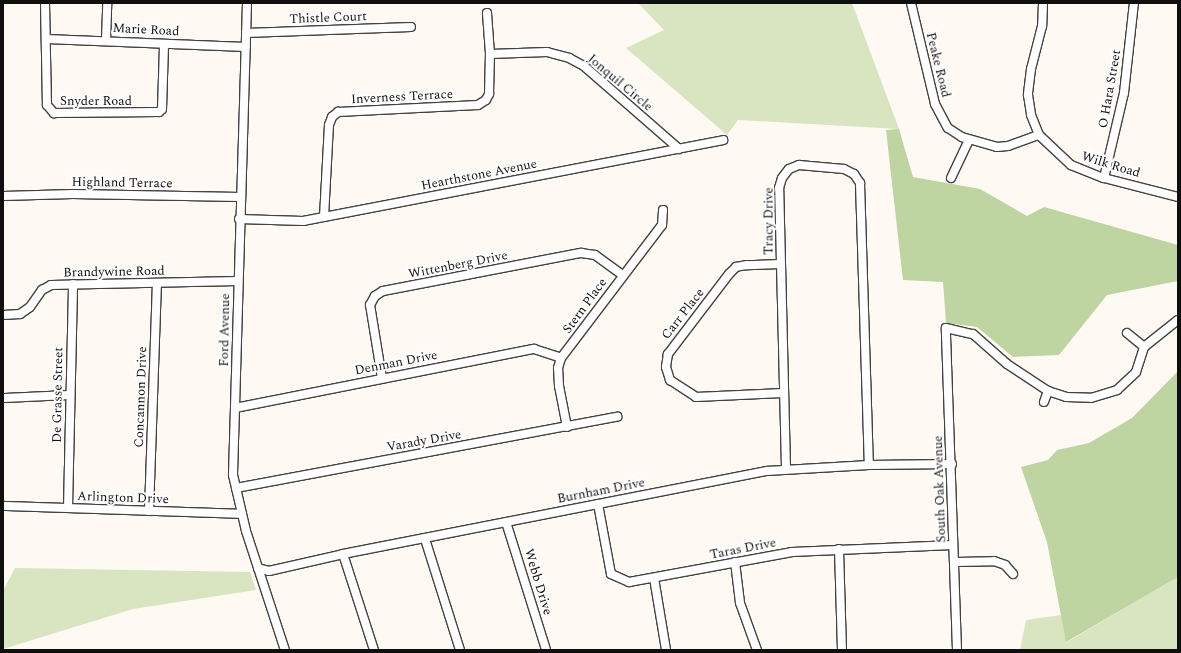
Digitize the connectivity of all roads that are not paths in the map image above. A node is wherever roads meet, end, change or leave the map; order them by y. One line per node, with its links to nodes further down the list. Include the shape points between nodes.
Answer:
1 (45, 3): 10 (street, Snyder Road)
2 (107, 3): 11 (street)
3 (247, 3): 9 (street, Ford Avenue)
4 (911, 3): 17 (street, Peake Road, via 935,104 948,128)
5 (1043, 3): 15 (street, Wilk Road, via 1042,26 1031,69 1028,95 1031,115)
6 (1134, 3): 20 (street, O Hara Street, via 1124,93)
7 (487, 13): 14 (street, Inverness Terrace)
8 (411, 27): 9 (street, Thistle Court)
9 (246, 33): 13 (street, Ford Avenue)
10 (46, 39): 11 (street, Marie Road); 12 (street, Snyder Road, via 48,110 61,114 159,112 162,109)
11 (106, 40): 12 (street, Marie Road)
12 (164, 44): 13 (street, Marie Road)
13 (246, 47): 22 (street, Ford Avenue)
14 (490, 54): 18 (street, Jonquil Circle, via 547,52 569,58 584,66); 25 (street, Inverness Terrace, via 489,94 486,100 478,105 338,112 332,116 329,125)
15 (1039, 135): 17 (street, Peake Road, via 997,148); 20 (street, Wilk Road, via 1071,165)
16 (723, 140): 18 (street, Hearthstone Avenue)
17 (969, 140): 19 (street)
18 (679, 149): 25 (street, Hearthstone Avenue)
19 (951, 178)
20 (1104, 178): 23 (street, Wilk Road)
21 (3, 196): 22 (street, Highland Terrace, via 73,194)
22 (240, 197): 26 (street, Ford Avenue)
23 (1178, 197)
24 (663, 210): 28 (street, Stern Place, via 662,225)
25 (324, 217): 26 (street, Hearthstone Avenue, via 303,221)
26 (239, 219): 29 (street, Ford Avenue)
27 (780, 264): 39 (street, Tracy Drive); 39 (street, Carr Place, via 736,267 668,354 666,367 670,380 696,397); 47 (street, Tracy Drive, via 778,188 782,178 790,169 799,165 829,166 854,174 860,183 862,194)
28 (623, 275): 36 (street, Stern Place); 37 (street, Wittenberg Drive, via 595,255 581,253 383,291 375,296 370,305)
29 (238, 281): 31 (street, Brandywine Road); 43 (street, Ford Avenue)
30 (73, 284): 31 (street, Brandywine Road); 32 (street, Brandywine Road, via 51,285 42,290 25,311 20,314); 40 (street, De Grasse Street)
31 (156, 284): 53 (street, Concannon Drive)
32 (3, 315)
33 (1178, 320): 35 (street)
34 (1127, 333): 35 (street)
35 (1144, 346): 38 (street, via 1136,372 1118,390 1091,398 1066,397)
36 (561, 358): 37 (street, Denman Drive, via 534,349); 45 (street, Stern Place, via 558,368 559,386)
37 (382, 378): 43 (street, Denman Drive)
38 (1048, 391): 42 (street); 46 (street, South Oak Avenue, via 1007,364 973,334 946,328)
39 (783, 393): 48 (street, Tracy Drive)
40 (70, 396): 41 (street); 52 (street, De Grasse Street)
41 (3, 398)
42 (1044, 402)
43 (235, 408): 49 (street, Ford Avenue, via 233,475)
44 (617, 417): 45 (street, Varady Drive)
45 (567, 427): 49 (street, Varady Drive)
46 (952, 464): 47 (street, Burnham Drive); 57 (street, South Oak Avenue)
47 (869, 465): 48 (street, Burnham Drive)
48 (786, 468): 50 (street, Burnham Drive)
49 (236, 488): 54 (street, Ford Avenue)
50 (598, 504): 55 (street, Burnham Drive); 64 (street, Taras Drive, via 612,574 629,582)
51 (3, 506): 52 (street, Arlington Drive)
52 (68, 508): 53 (street, Arlington Drive)
53 (149, 512): 54 (street, Arlington Drive)
54 (242, 514): 62 (street, Ford Avenue)
55 (506, 522): 56 (street, Burnham Drive); 68 (street, Webb Drive)
56 (425, 539): 59 (street, Burnham Drive); 67 (street)
57 (954, 545): 58 (street, Taras Drive); 61 (street, South Oak Avenue)
58 (838, 549): 60 (street, Taras Drive, via 792,552); 71 (street)
59 (343, 554): 62 (street, Burnham Drive, via 270,571); 66 (street)
60 (735, 562): 64 (street, Taras Drive); 70 (street, via 740,603)
61 (955, 562): 63 (street, via 994,561 1005,565); 72 (street, South Oak Avenue)
62 (258, 568): 65 (street, Ford Avenue)
63 (1013, 574)
64 (654, 578): 69 (street)
65 (285, 650)
66 (374, 650)
67 (460, 650)
68 (546, 650)
69 (666, 650)
70 (757, 650)
71 (842, 650)
72 (957, 650)

